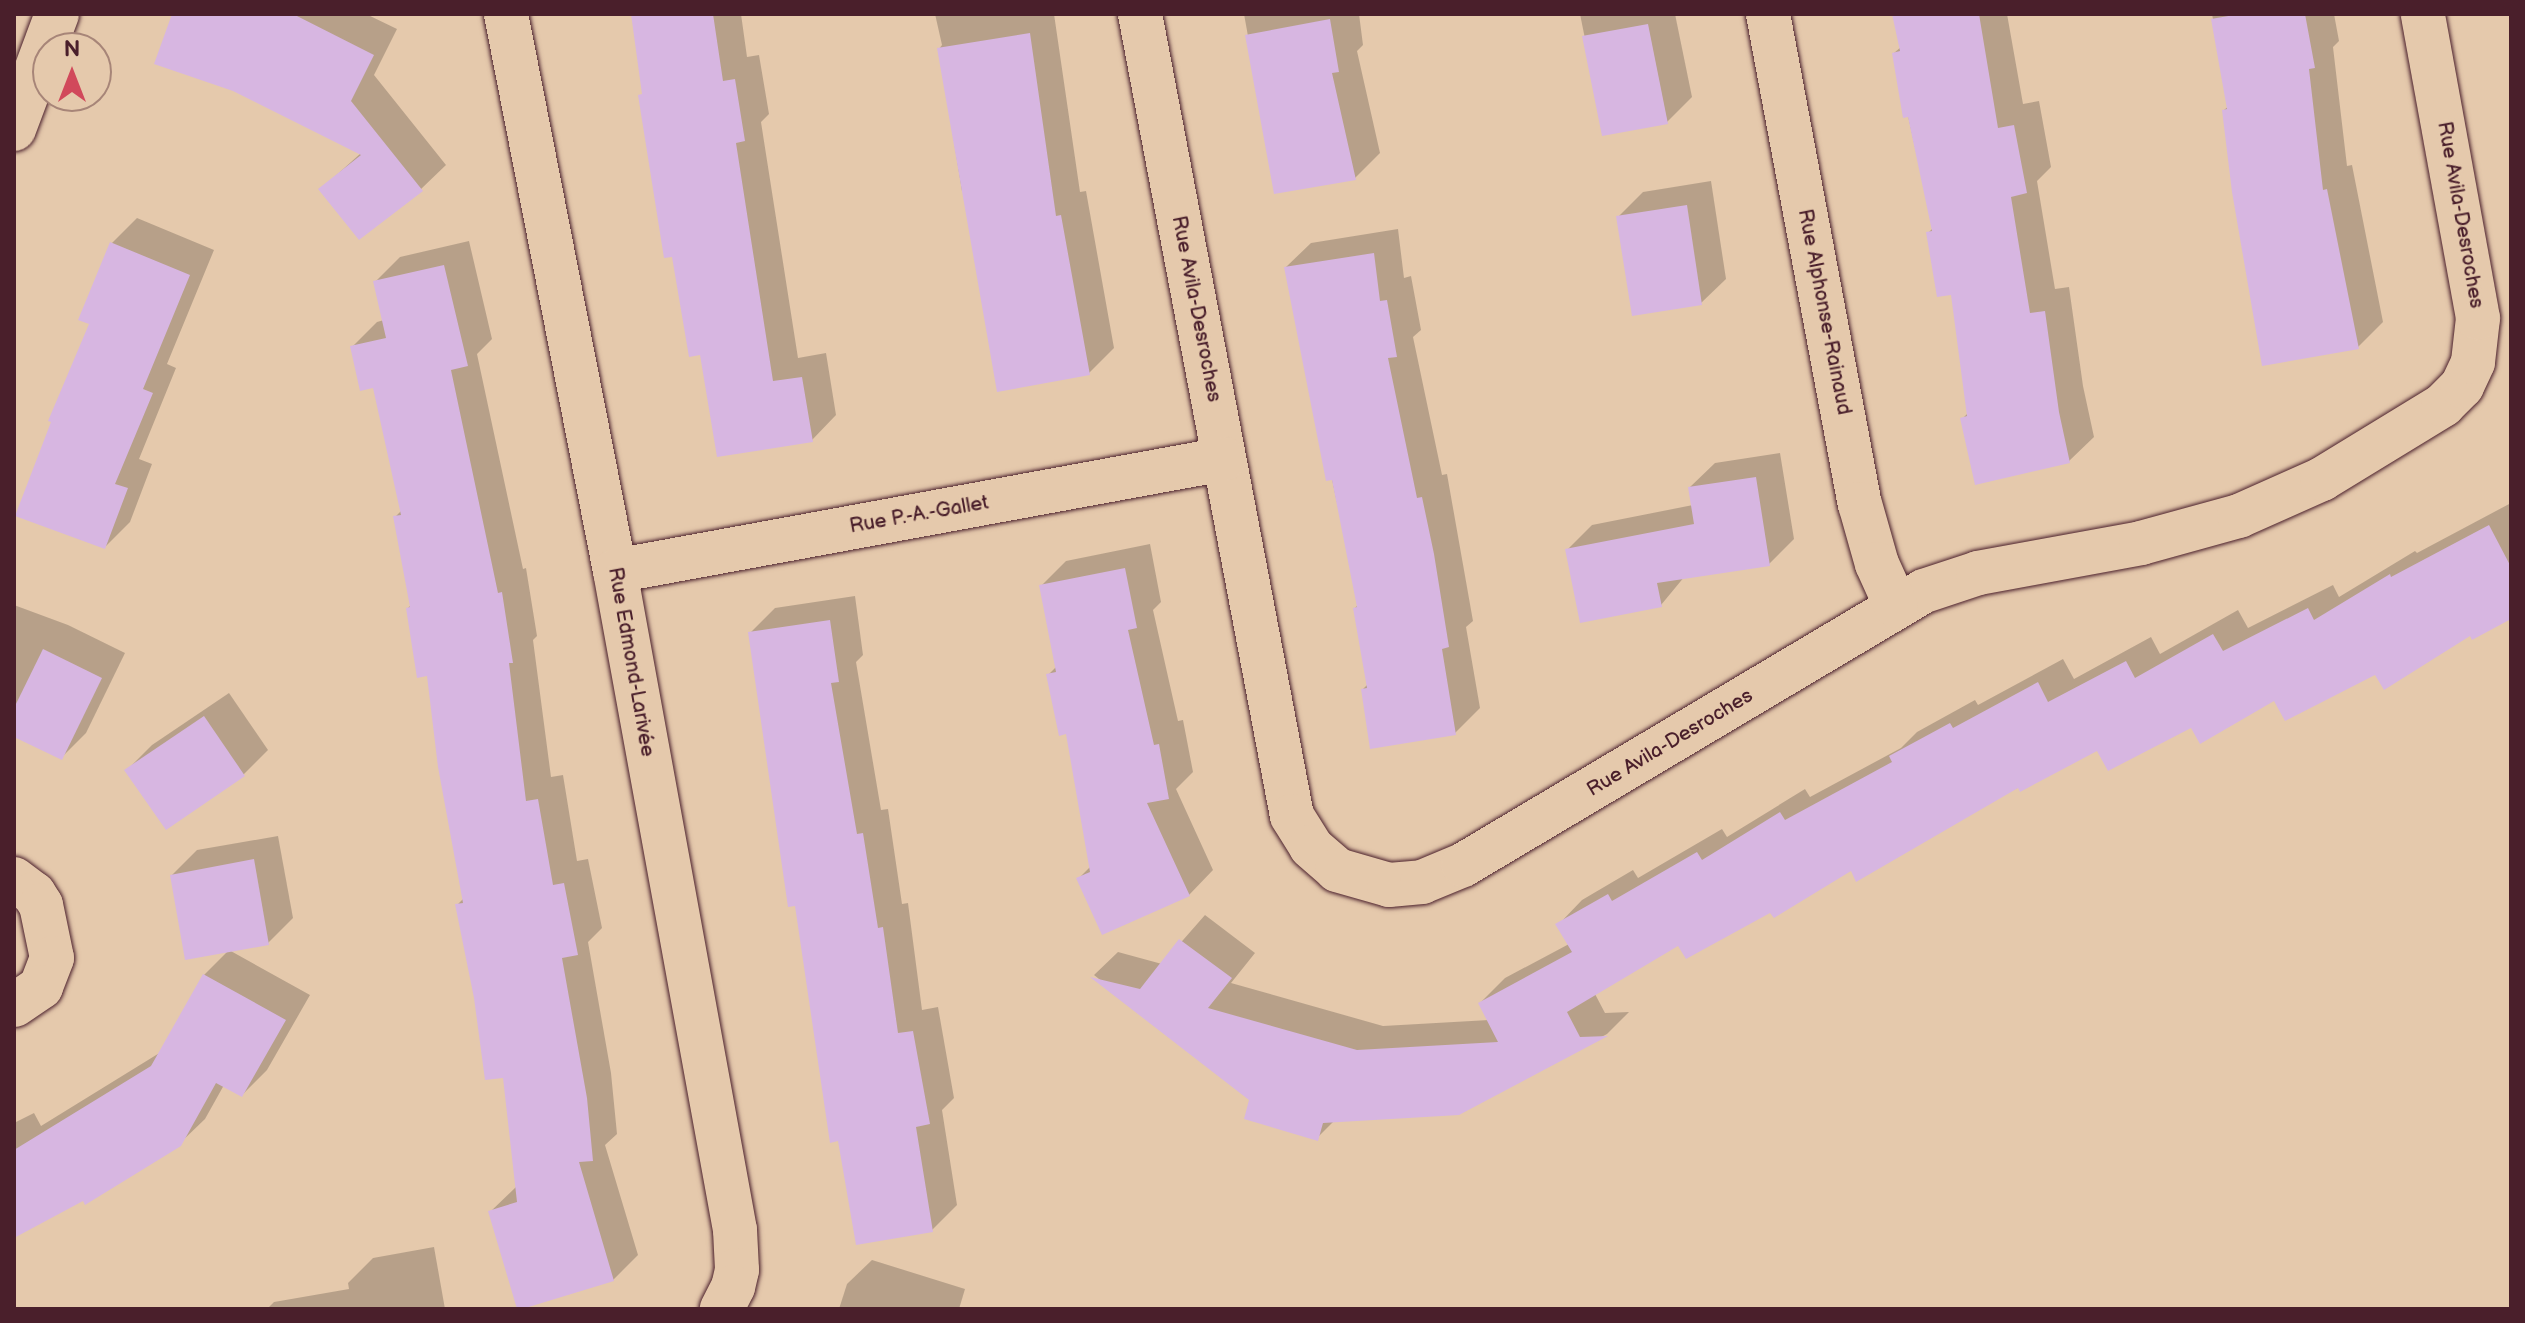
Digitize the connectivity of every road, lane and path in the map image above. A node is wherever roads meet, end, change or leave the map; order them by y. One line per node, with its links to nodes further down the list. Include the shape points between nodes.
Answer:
1 (57, 14): 6 (street)
2 (506, 14): 8 (street, Rue Edmond-Larivée)
3 (1140, 14): 7 (street, Rue Avila-Desroches)
4 (1768, 14): 9 (street, Rue Alphonse-Rainaud, via 1860,504)
5 (2423, 14): 9 (street, Rue Avila-Desroches, via 2478,318 2473,362 2454,395 2322,479 2239,516 2141,543 1950,580)
6 (14, 129)
7 (1224, 459): 8 (street, Rue P.-A.-Gallet); 9 (street, Rue Avila-Desroches, via 1292,816 1322,858 1337,870 1372,883 1422,882 1463,865)
8 (615, 571): 12 (street, Rue Edmond-Larivée, via 735,1230 737,1270)
9 (1896, 606)
10 (14, 879): 11 (street, via 41,905 52,958 41,987)
11 (14, 1005)
12 (722, 1309)

